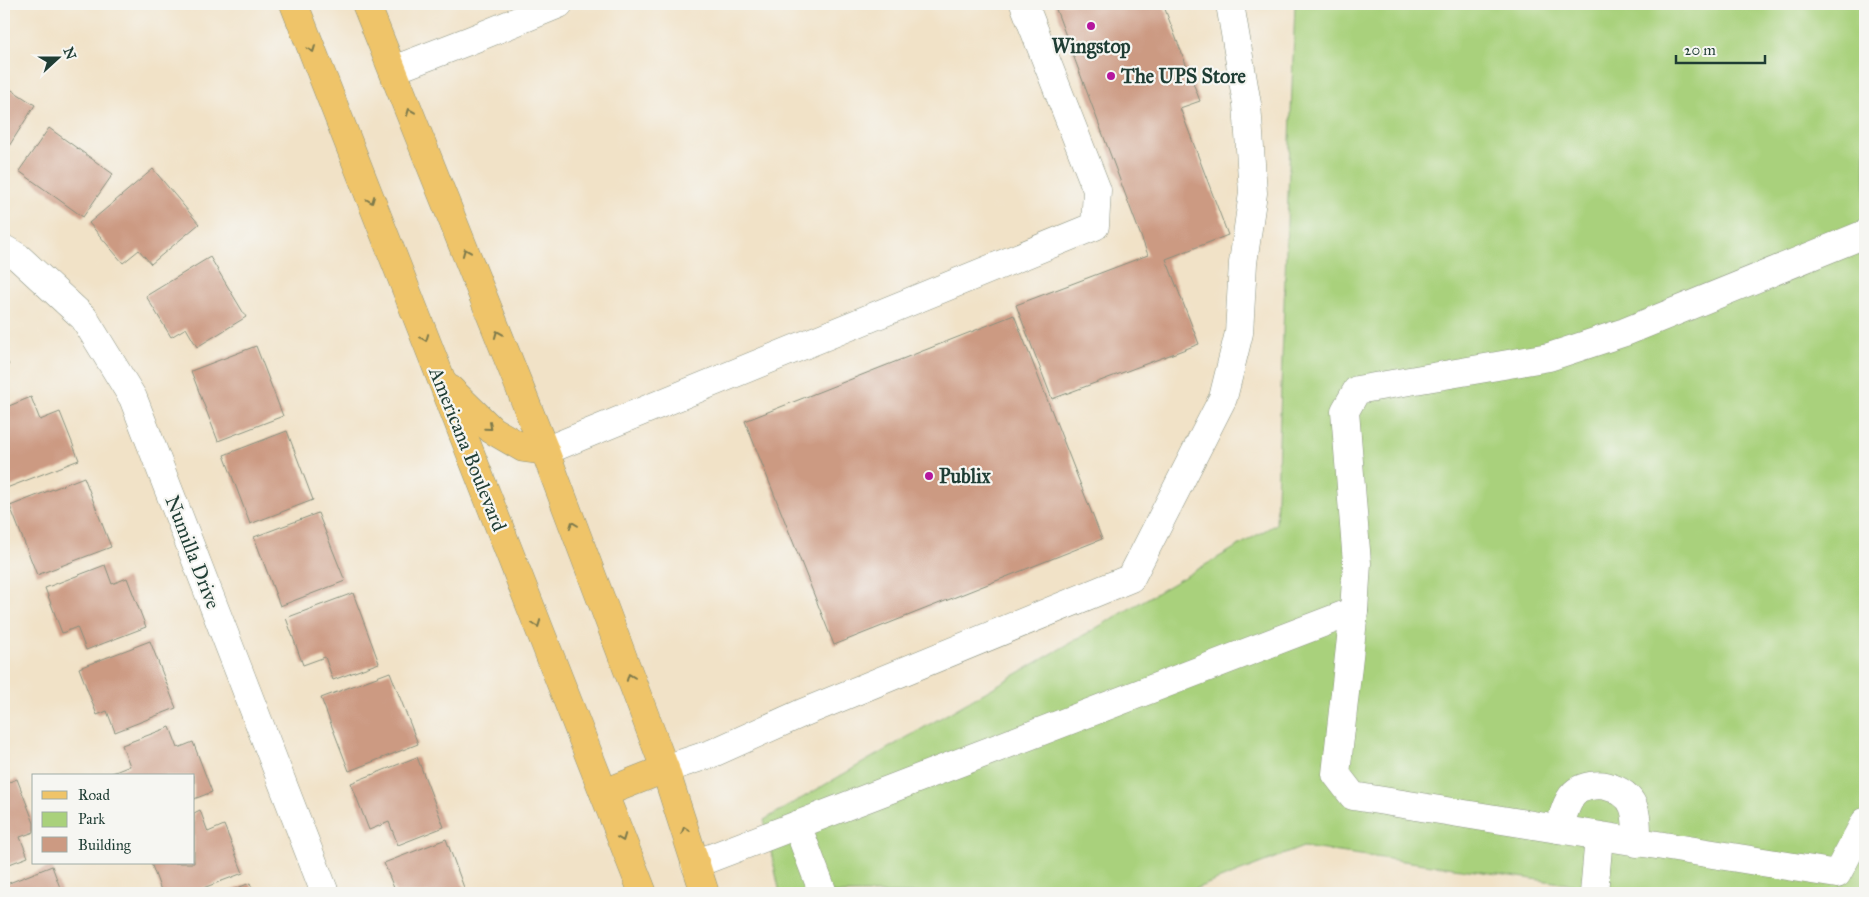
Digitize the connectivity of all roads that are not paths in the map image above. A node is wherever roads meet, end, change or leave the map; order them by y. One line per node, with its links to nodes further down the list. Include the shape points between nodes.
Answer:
1 (294, 4): 10 (main road, Americana Boulevard, one-way to 10)
2 (366, 4): 7 (main road)
3 (559, 4): 6 (street)
4 (1024, 4): 11 (street, via 1097,190 1095,226)
5 (1230, 4): 13 (street, via 1247,104 1253,194 1242,263 1239,333 1224,398 1130,578 713,753)
6 (522, 10): 7 (street, via 471,40)
7 (393, 70): 11 (main road, one-way to 7)
8 (1865, 234): 12 (street, via 1624,332 1548,357 1357,390 1345,411 1357,563)
9 (4, 249): 21 (street, Numilla Drive, via 18,257 84,318 133,398)
10 (441, 381): 11 (main road, one-way to 11, via 492,430 522,448); 14 (main road, Americana Boulevard, one-way to 14)
11 (545, 451): 13 (main road, one-way to 11)
12 (1354, 611): 16 (street); 17 (street, via 1336,774 1353,796)
13 (665, 769): 14 (main road); 20 (main road, one-way to 13)
14 (604, 793): 22 (main road, Americana Boulevard, one-way to 22)
15 (1865, 822): 19 (street, via 1837,874)
16 (797, 825): 20 (street); 24 (street)
17 (1559, 829): 18 (street); 19 (street, via 1568,804 1577,791 1598,784 1618,789 1630,799 1638,817)
18 (1599, 836): 19 (street); 25 (street)
19 (1637, 843)
20 (696, 864): 23 (main road)
21 (325, 893)
22 (643, 893)
23 (705, 893)
24 (823, 893)
25 (1594, 893)

